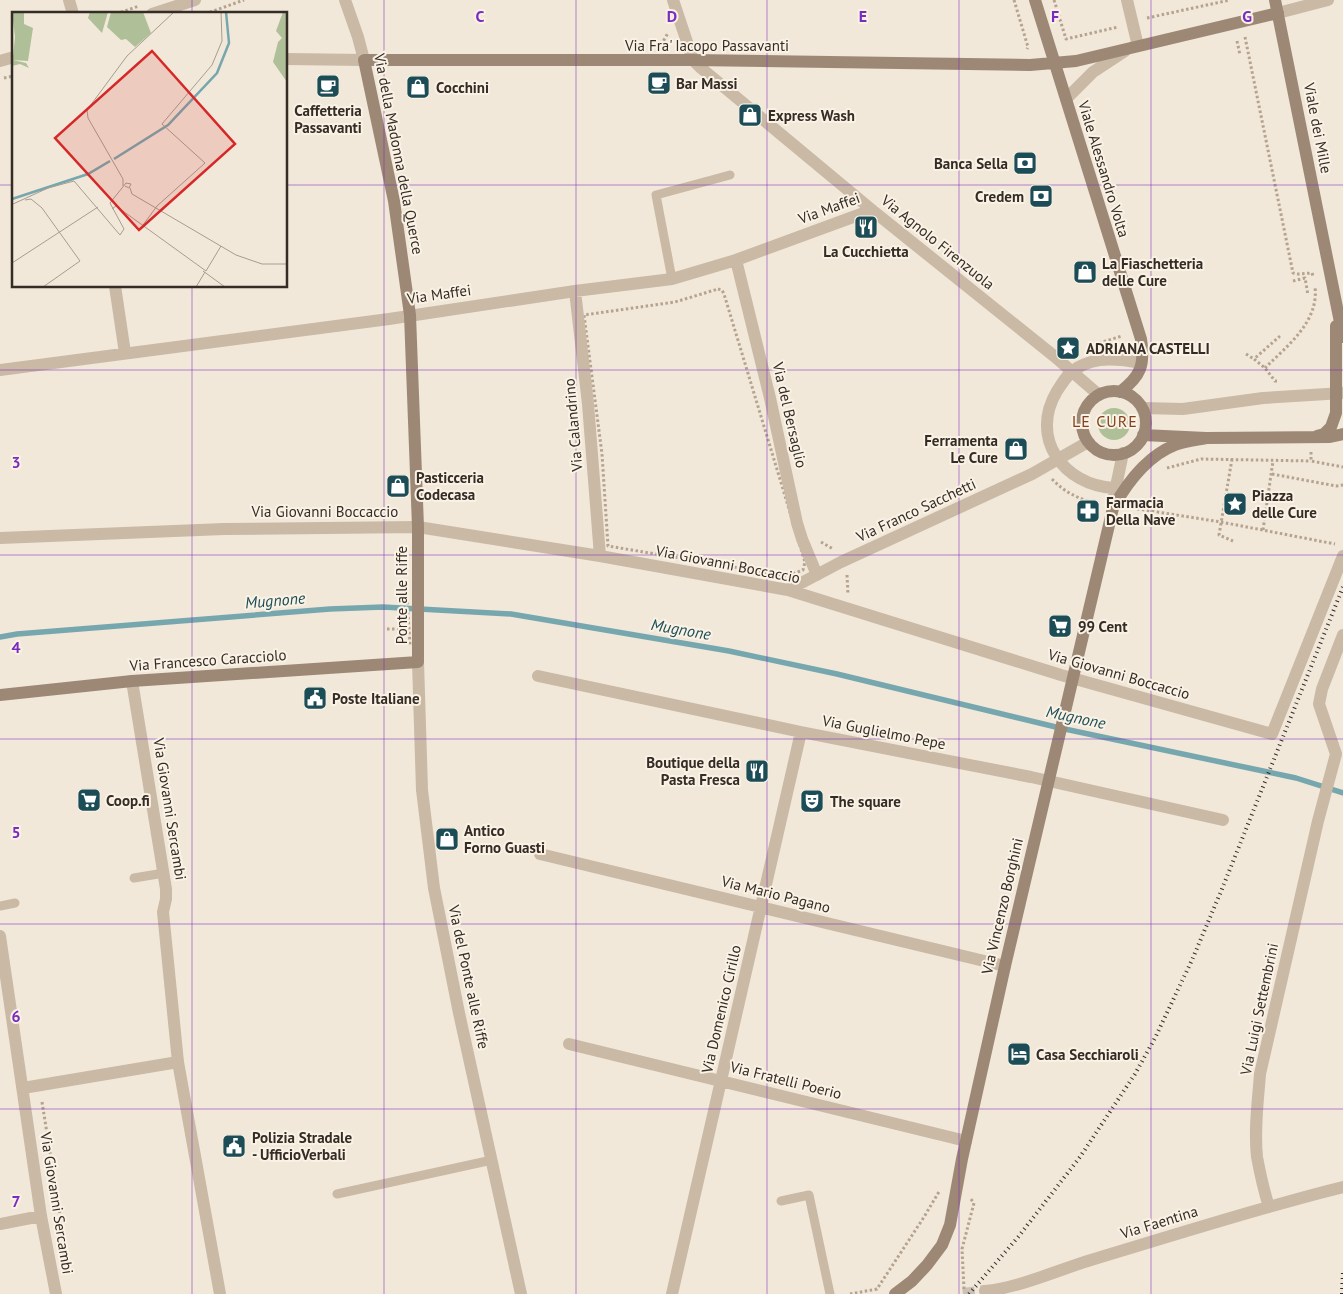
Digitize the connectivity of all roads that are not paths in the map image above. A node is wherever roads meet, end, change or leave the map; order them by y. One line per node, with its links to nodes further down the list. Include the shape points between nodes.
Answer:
1 (195, 0): 8 (street)
2 (346, 0): 12 (street, Via della Madonna della Querce)
3 (673, 0): 13 (street)
4 (1035, 0): 15 (street, Viale Alessandro Volta)
5 (1127, 0): 9 (street)
6 (1328, 0): 7 (street)
7 (1277, 6): 9 (street, Via Fra' Iacopo Passavanti); 23 (street, Viale dei Mille)
8 (158, 12)
9 (1132, 48): 15 (street, Via Fra' Iacopo Passavanti); 16 (street, Via Fra' Iacopo Passavanti, via 1101,65)
10 (12, 58): 14 (street)
11 (288, 59): 12 (street, Via Fra' Iacopo Passavanti)
12 (364, 60): 13 (street, Via Fra' Iacopo Passavanti); 24 (street, Via della Madonna della Querce, via 394,201)
13 (693, 60): 15 (street, Via Fra' Iacopo Passavanti); 18 (street, Via Agnolo Firenzuola)
14 (0, 62)
15 (1055, 63): 16 (street, Viale Alessandro Volta)
16 (1066, 99): 27 (street, Viale Alessandro Volta, via 1140,332)
17 (730, 175): 20 (lane, via 656,195)
18 (872, 210): 19 (street, Via Maffei); 29 (street, Via Agnolo Firenzuola)
19 (736, 260): 20 (street, Via Maffei); 47 (street, Via del Bersaglio, via 797,523)
20 (672, 279): 22 (street, Via Maffei)
21 (115, 288): 26 (street)
22 (576, 291): 24 (street, Via Maffei); 45 (street, Via Calandrino)
23 (1335, 298): 25 (street); 31 (street)
24 (410, 315): 26 (street, Via Maffei); 43 (street, Via della Madonna della Querce)
25 (1343, 337)
26 (125, 352): 28 (street, Via Maffei)
27 (1141, 363): 29 (street, via 1103,360); 30 (street, via 1134,381)
28 (0, 370)
29 (1072, 371): 32 (street); 40 (street, via 1052,399 1048,412 1048,437)
30 (1120, 392): 32 (street); 33 (street, via 1134,398)
31 (1340, 393): 33 (street, via 1263,398 1183,409); 38 (street, via 1331,427)
32 (1099, 395): 37 (street, via 1082,416)
33 (1142, 408): 35 (street)
34 (1343, 434): 38 (street)
35 (1143, 436): 36 (street); 39 (street, via 1134,447)
36 (1206, 438): 38 (street); 42 (street, via 1174,446 1154,457 1134,476)
37 (1088, 442): 39 (street, via 1104,453); 40 (street)
38 (1313, 442)
39 (1123, 453): 41 (street)
40 (1057, 460): 41 (street, via 1081,480); 47 (street, Via Franco Sacchetti)
41 (1114, 488): 42 (street)
42 (1118, 508): 52 (street, Via Vincenzo Borghini)
43 (418, 527): 44 (street, Via Giovanni Boccaccio, via 224,528); 45 (street, Via Giovanni Boccaccio); 50 (street, Ponte alle Riffe, via 412,582 414,645)
44 (0, 538)
45 (600, 556): 48 (street, Via Giovanni Boccaccio)
46 (1343, 556): 52 (street, Via Giovanni Boccaccio, via 1272,734)
47 (817, 575): 48 (street, Via Franco Sacchetti)
48 (788, 590): 52 (street, Via Giovanni Boccaccio)
49 (1343, 634): 75 (street, Via Luigi Settembrini, via 1319,704 1336,754 1260,1074 1256,1144)
50 (418, 662): 53 (street, Via Francesco Caracciolo); 71 (street, Via del Ponte alle Riffe, via 422,790 431,871 458,1013)
51 (538, 676): 55 (street, Via Guglielmo Pepe)
52 (1073, 679): 56 (street, Via Vincenzo Borghini)
53 (132, 681): 54 (street, Via Francesco Caracciolo); 59 (street, Via Giovanni Sercambi)
54 (0, 694)
55 (801, 732): 56 (street, Via Guglielmo Pepe); 63 (street, Via Domenico Cirillo)
56 (1049, 781): 57 (street, Via Guglielmo Pepe); 65 (street, Via Vincenzo Borghini)
57 (1222, 820)
58 (540, 854): 63 (street, Via Mario Pagano)
59 (164, 873): 60 (lane); 67 (street, Via Giovanni Sercambi, via 166,899 163,912)
60 (134, 878)
61 (15, 903): 62 (lane)
62 (0, 906)
63 (762, 907): 65 (street, Via Mario Pagano); 68 (street, Via Domenico Cirillo)
64 (0, 936): 69 (street, Via Giovanni Sercambi)
65 (1005, 966): 70 (street, Via Vincenzo Borghini)
66 (569, 1044): 68 (street, Via Fratelli Poerio)
67 (178, 1062): 69 (street); 80 (street, Via Giovanni Sercambi)
68 (721, 1081): 70 (street, Via Fratelli Poerio); 82 (street, Via Domenico Cirillo)
69 (23, 1088): 76 (street, Via Giovanni Sercambi)
70 (966, 1140): 84 (street, Via Vincenzo Borghini, via 945,1238 912,1282)
71 (492, 1160): 73 (lane); 81 (street, Via del Ponte alle Riffe)
72 (1343, 1187): 75 (street, Via Faentina)
73 (337, 1194)
74 (781, 1201): 83 (lane, via 809,1195)
75 (1269, 1206): 78 (street, Via Faentina)
76 (41, 1216): 77 (street); 79 (street, Via Giovanni Sercambi)
77 (0, 1224)
78 (995, 1292)
79 (56, 1294)
80 (220, 1294)
81 (521, 1294)
82 (672, 1294)
83 (830, 1294)
84 (895, 1294)

